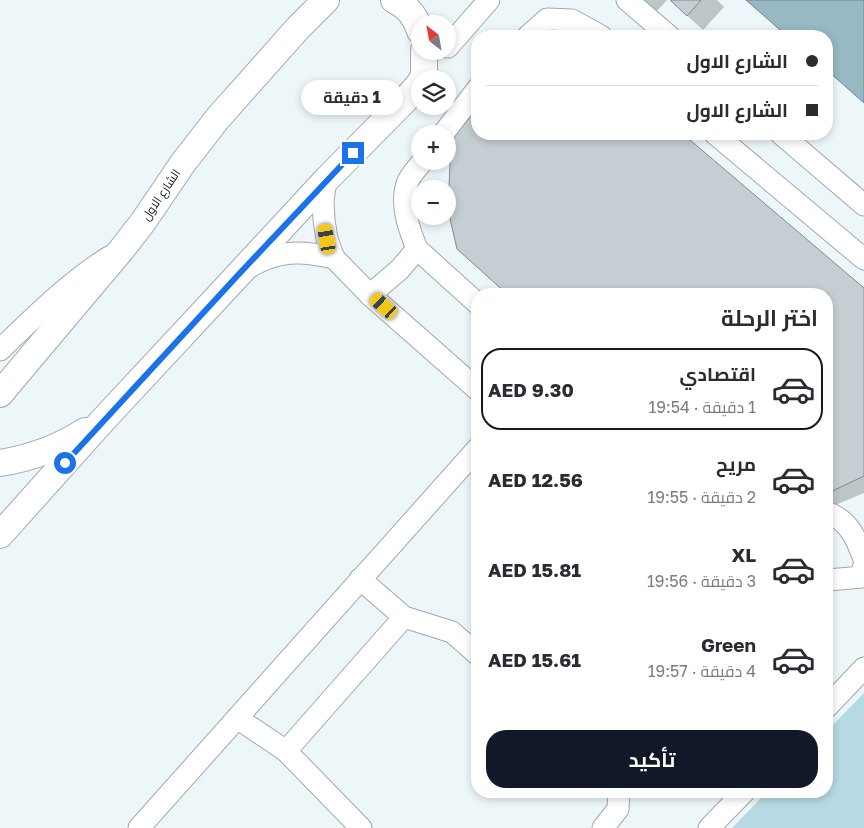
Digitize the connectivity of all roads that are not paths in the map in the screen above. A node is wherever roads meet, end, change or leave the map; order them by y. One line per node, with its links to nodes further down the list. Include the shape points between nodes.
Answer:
1 (326, 0): 20 (main road, الشارع الاول, via 218,118)
2 (394, 0): 5 (main road)
3 (489, 0): 9 (street)
4 (627, 0): 8 (street)
5 (412, 15)
6 (535, 30): 7 (street, via 547,19 572,20)
7 (590, 30)
8 (662, 30)
9 (456, 38)
10 (435, 60): 11 (street)
11 (425, 70)
12 (411, 92): 18 (main road)
13 (471, 97): 14 (street)
14 (450, 125)
15 (722, 140): 23 (street)
16 (789, 140): 19 (street)
17 (416, 170): 21 (street, via 407,182 404,203)
18 (326, 180): 22 (street, via 324,220); 24 (main road)
19 (864, 205)
20 (122, 249): 27 (street, via 85,272); 29 (main road, الشارع الاول)
21 (417, 249): 25 (street, via 400,270); 26 (street)
22 (334, 258): 24 (street, via 310,252 284,253 260,261); 25 (street)
23 (864, 259)
24 (239, 274): 30 (main road)
25 (370, 294): 28 (street)
26 (471, 298)
27 (0, 350)
28 (471, 384)
29 (0, 394)
30 (104, 419): 32 (main road, via 47,451); 34 (main road)
31 (471, 456): 36 (street)
32 (0, 463)
33 (833, 515): 35 (street, via 854,533)
34 (0, 535)
35 (864, 570): 37 (street)
36 (360, 579): 38 (street); 42 (street)
37 (833, 579)
38 (404, 617): 39 (street, via 452,632); 43 (street)
39 (471, 649)
40 (864, 668): 41 (street)
41 (833, 701)
42 (237, 718): 43 (street); 46 (street)
43 (286, 750): 47 (street)
44 (619, 798): 48 (street, via 618,809)
45 (738, 798): 49 (street)
46 (139, 828)
47 (362, 828)
48 (603, 828)
49 (709, 828)

